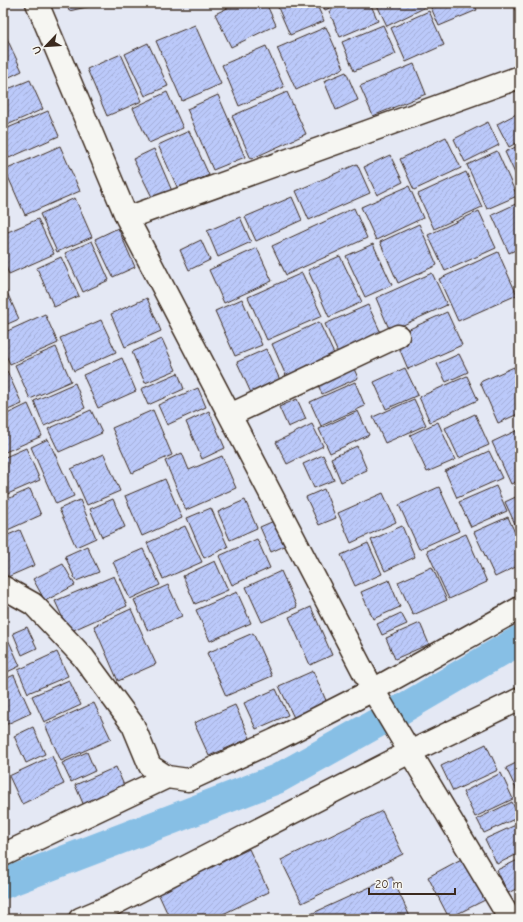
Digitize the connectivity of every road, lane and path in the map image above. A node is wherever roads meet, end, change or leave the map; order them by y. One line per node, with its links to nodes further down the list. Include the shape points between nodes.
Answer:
1 (37, 3): 3 (street)
2 (520, 77): 3 (street)
3 (127, 218): 5 (street)
4 (398, 336): 5 (street)
5 (230, 415): 8 (street)
6 (3, 587): 11 (street, via 33,604 83,657 133,725 150,766)
7 (520, 608): 8 (street)
8 (376, 696): 10 (street); 11 (street, via 188,780)
9 (520, 699): 10 (street)
10 (406, 745): 13 (street, via 106,908); 14 (street)
11 (167, 777): 12 (street)
12 (3, 855)
13 (80, 919)
14 (510, 919)

